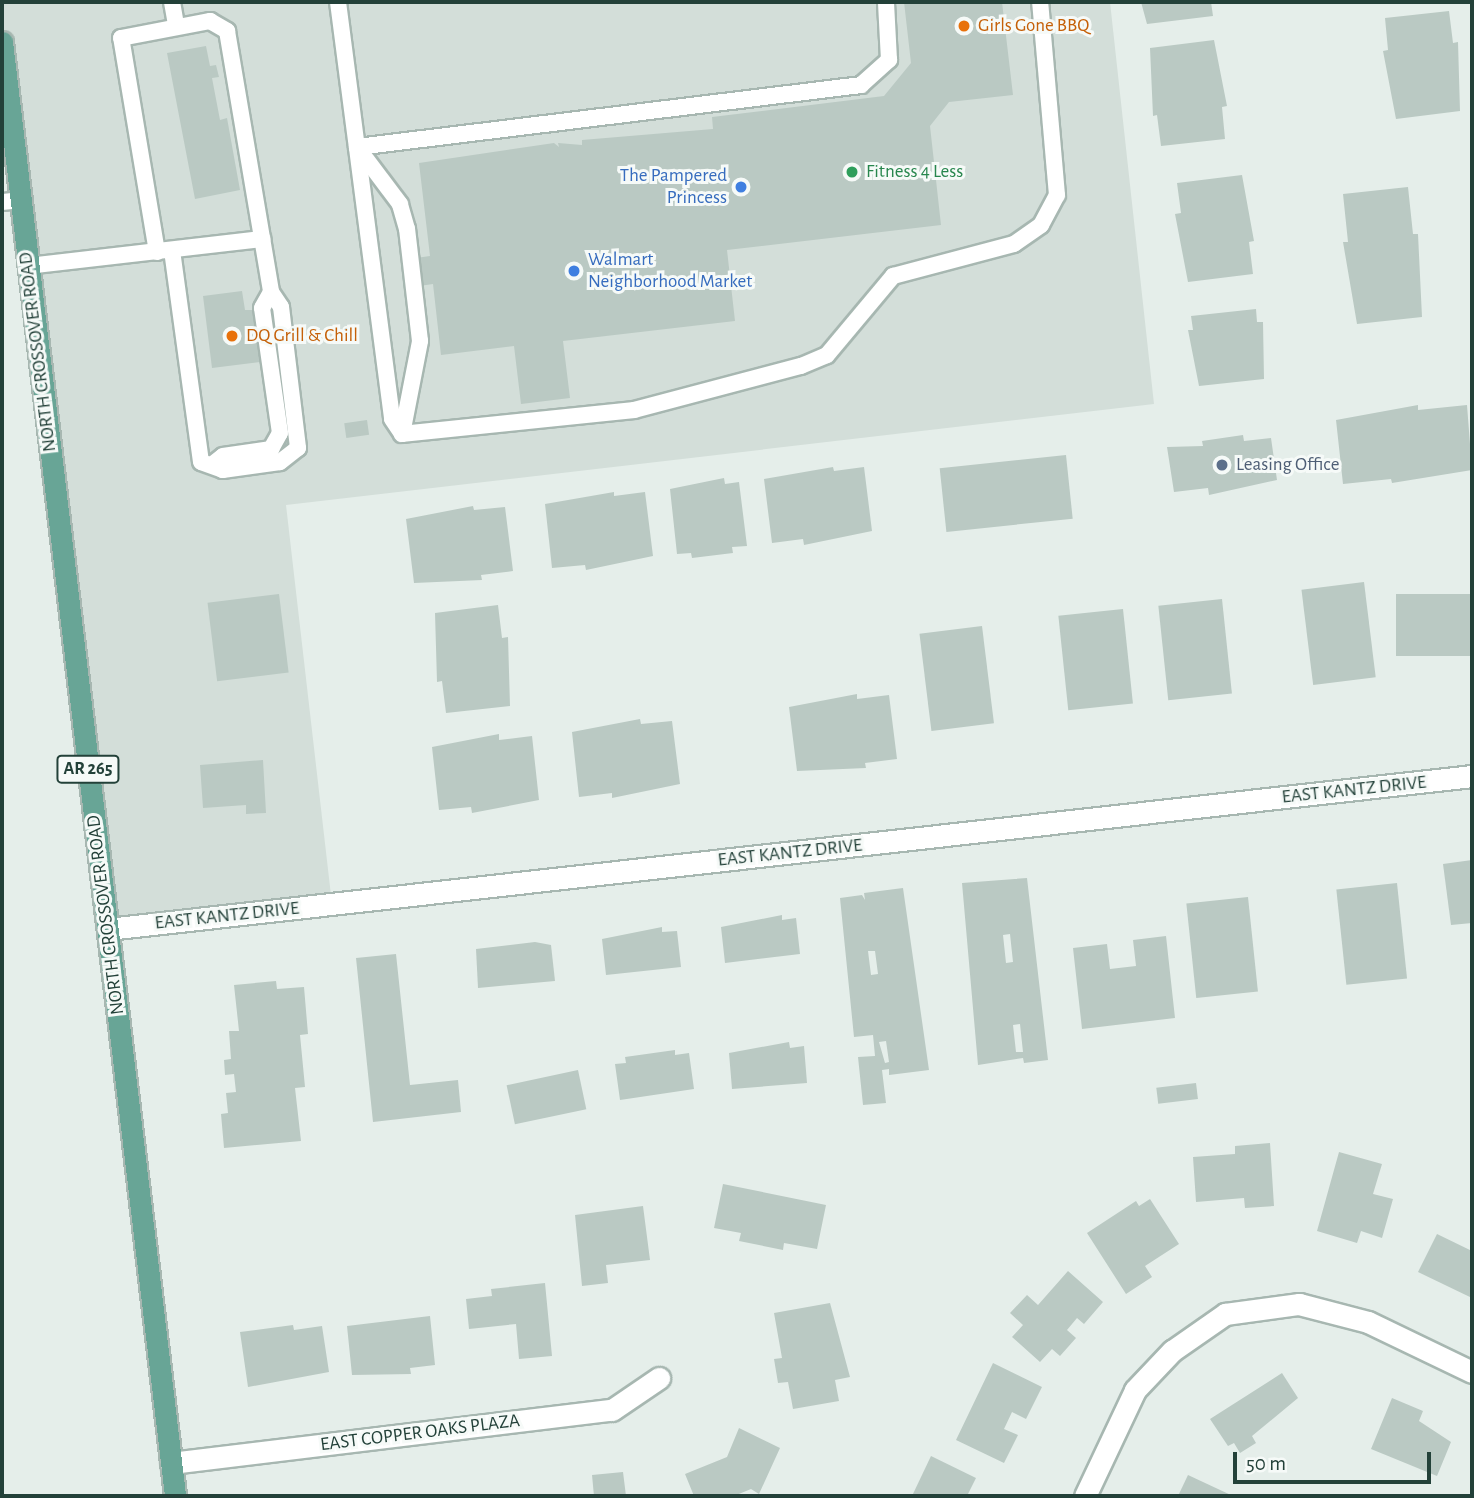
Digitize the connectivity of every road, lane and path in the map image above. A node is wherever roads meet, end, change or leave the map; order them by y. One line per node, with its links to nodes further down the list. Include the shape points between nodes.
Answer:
1 (172, 2): 5 (lane)
2 (338, 2): 7 (lane)
3 (886, 2): 7 (lane, via 889,60 862,85)
4 (1040, 2): 13 (lane, via 1057,195 1041,225 1014,244 893,276 827,355 801,366 634,410)
5 (176, 25): 9 (lane, via 209,21 227,31); 10 (lane, via 121,38)
6 (2, 42): 8 (main road, NORTH CROSSOVER ROAD / AR 265)
7 (357, 147): 13 (lane, via 392,419); 13 (lane, via 400,204 407,229 420,341)
8 (11, 201): 11 (main road, NORTH CROSSOVER ROAD / AR 265)
9 (262, 239): 10 (lane); 12 (lane)
10 (165, 251): 11 (lane); 14 (lane, via 201,462)
11 (27, 266): 16 (main road, NORTH CROSSOVER ROAD / AR 265)
12 (271, 292): 14 (lane, via 262,308 279,433 271,449 223,456); 14 (lane, via 281,306 298,448 280,462 223,470)
13 (402, 433)
14 (214, 464)
15 (1472, 776): 16 (street, EAST KANTZ DRIVE)
16 (108, 929): 19 (main road, NORTH CROSSOVER ROAD / AR 265)
17 (1472, 1372): 21 (street, via 1368,1322 1299,1304 1225,1314 1172,1351 1135,1390)
18 (659, 1378): 19 (street, EAST COPPER OAKS PLAZA, via 612,1410)
19 (171, 1463): 20 (main road, NORTH CROSSOVER ROAD / AR 265)
20 (175, 1496)
21 (1085, 1496)

